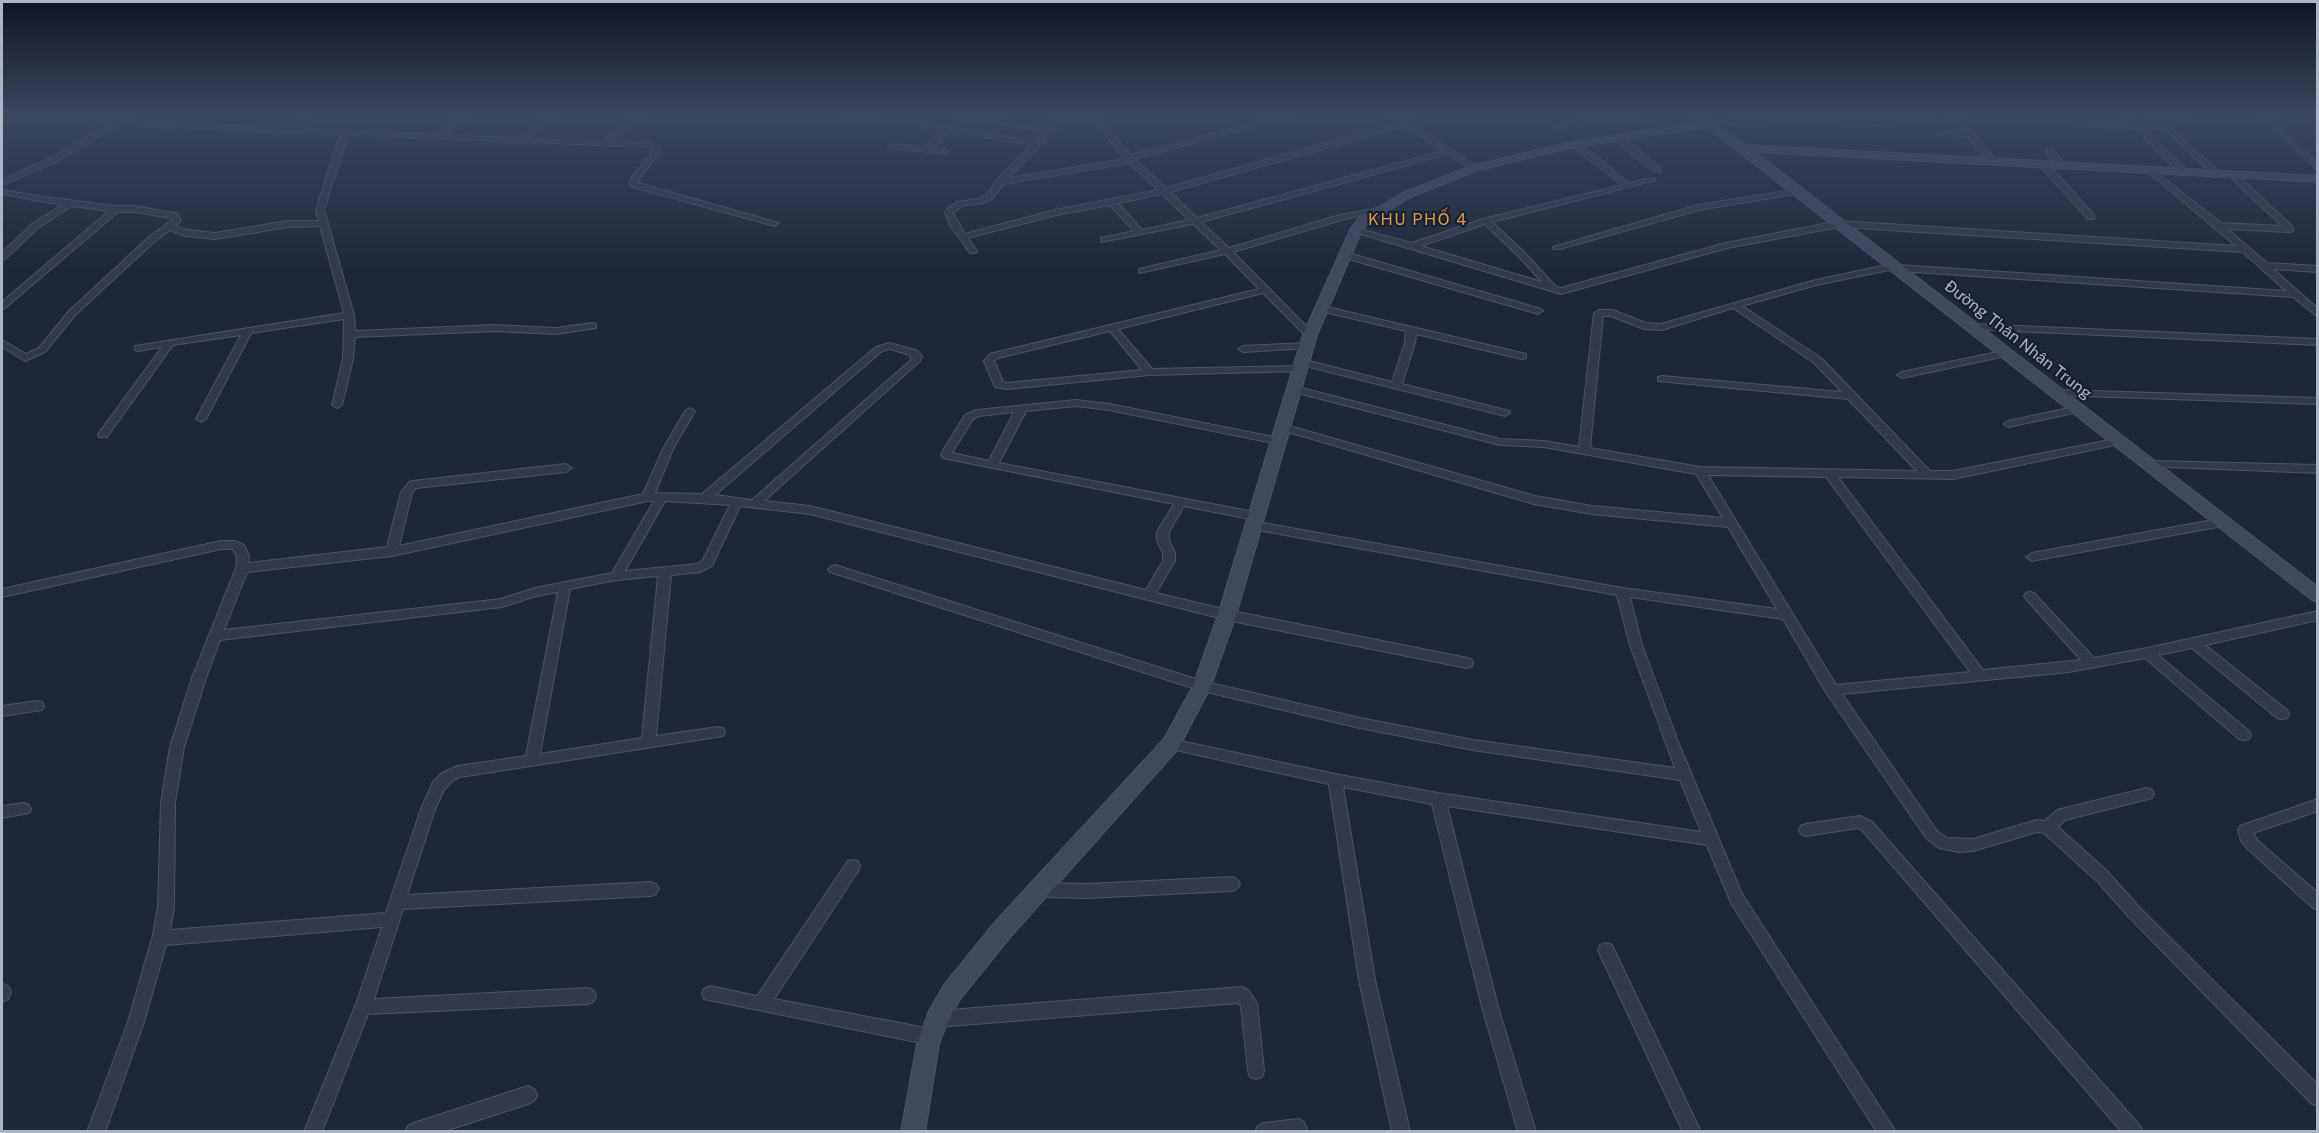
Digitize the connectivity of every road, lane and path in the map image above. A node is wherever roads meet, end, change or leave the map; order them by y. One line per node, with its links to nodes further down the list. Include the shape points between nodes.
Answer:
1 (37, 167): 26 (street)
2 (334, 167): 38 (street, via 320,210)
3 (646, 167): 39 (street, via 635,186)
4 (1014, 167): 25 (street)
5 (1085, 167): 25 (street)
6 (1138, 167): 30 (street)
7 (1251, 167): 30 (street)
8 (1392, 167): 36 (street)
9 (1480, 167): 17 (street)
10 (1604, 167): 27 (street)
11 (1654, 167): 18 (street)
12 (1767, 167): 28 (street, Đường Thân Nhân Trung)
13 (2045, 167): 35 (street)
14 (2078, 167): 19 (street)
15 (2178, 167): 20 (street)
16 (2209, 167): 21 (street)
17 (1475, 168): 34 (street)
18 (1658, 170)
19 (2152, 171): 20 (street); 41 (street)
20 (2185, 173): 21 (street)
21 (2218, 175): 22 (street)
22 (2233, 176): 23 (street); 41 (street, via 2291,228)
23 (2318, 179)
24 (1652, 180): 27 (street)
25 (1000, 182): 45 (street, via 986,200 960,204 951,210 954,225)
26 (2, 183)
27 (1626, 184): 37 (street)
28 (1798, 191): 40 (street, Đường Thân Nhân Trung); 48 (street, via 1698,208)
29 (2, 192): 32 (street)
30 (1162, 192): 31 (street); 36 (street)
31 (1112, 202): 44 (street); 45 (street)
32 (69, 204): 33 (street); 53 (street, via 35,226)
33 (116, 209): 42 (street, via 174,216 177,221); 62 (street)
34 (1381, 209): 43 (street); 51 (street)
35 (2091, 217)
36 (1195, 221): 44 (street); 51 (street)
37 (1486, 221): 47 (street); 58 (street)
38 (322, 223): 42 (street, via 288,224 215,236); 66 (street)
39 (775, 223)
40 (1839, 224): 49 (street); 55 (street, Đường Thân Nhân Trung); 58 (street, via 1726,246 1569,290)
41 (2219, 226): 49 (street)
42 (171, 228): 75 (street, via 151,240 72,314 42,350 25,358)
43 (1355, 231): 47 (street); 52 (street)
44 (1140, 233): 46 (street)
45 (963, 237): 50 (street)
46 (1104, 240)
47 (1412, 246): 58 (street)
48 (1557, 248)
49 (2244, 249): 54 (street)
50 (973, 251)
51 (1227, 251): 57 (street); 59 (street)
52 (1345, 255): 63 (street); 64 (street)
53 (2, 256)
54 (2264, 266): 56 (street); 60 (street)
55 (1897, 267): 60 (street); 61 (street); 69 (street, Đường Thân Nhân Trung)
56 (2318, 269)
57 (1142, 271)
58 (1551, 288)
59 (1265, 290): 68 (street); 73 (street)
60 (2295, 294): 65 (street)
61 (1734, 304): 88 (street, via 1817,360); 100 (street, via 1662,327 1599,313)
62 (2, 306)
63 (1323, 309): 70 (street); 73 (street)
64 (1538, 311)
65 (2318, 314)
66 (349, 315): 71 (street); 72 (street)
67 (593, 326): 72 (street, via 556,331 495,328)
68 (1112, 327): 82 (street); 82 (street, via 994,356 989,361 999,385 1007,386)
69 (1973, 327): 74 (street); 79 (street, Đường Thân Nhân Trung)
70 (1411, 330): 80 (street); 85 (street)
71 (247, 332): 76 (street); 95 (street)
72 (350, 334): 90 (street)
73 (1308, 341): 78 (street); 81 (street)
74 (2318, 342)
75 (2, 343)
76 (170, 343): 77 (street); 98 (street)
77 (138, 348)
78 (1243, 349)
79 (2007, 353): 83 (street); 87 (street, Đường Thân Nhân Trung)
80 (1522, 356)
81 (1300, 366): 82 (street); 85 (street); 86 (street)
82 (1149, 372)
83 (1902, 375)
84 (1662, 379): 88 (street)
85 (1396, 386): 94 (street)
86 (1294, 389): 97 (street); 100 (street, via 1500,442)
87 (2058, 393): 89 (street); 92 (street, Đường Thân Nhân Trung)
88 (1851, 396): 107 (street)
89 (2318, 401)
90 (337, 405)
91 (1022, 408): 97 (street, via 1087,404); 102 (street); 102 (street, via 969,417 947,449 947,456)
92 (2079, 410): 96 (street); 99 (street, Đường Thân Nhân Trung)
93 (690, 411): 109 (street, via 668,449)
94 (1505, 413)
95 (201, 419)
96 (2008, 424)
97 (1280, 434): 114 (street); 116 (street, via 1534,500 1592,510)
98 (104, 435)
99 (2120, 441): 101 (street, Đường Thân Nhân Trung); 107 (street, via 1953,475)
100 (1584, 451): 105 (street)
101 (2150, 464): 104 (street); 115 (street, Đường Thân Nhân Trung)
102 (992, 465): 112 (street)
103 (566, 468): 117 (street, via 412,485)
104 (2318, 469)
105 (1700, 471): 106 (street); 116 (street)
106 (1829, 473): 107 (street); 137 (street)
107 (1927, 475)
108 (662, 496): 109 (street); 110 (street); 122 (street)
109 (648, 497): 117 (street)
110 (705, 498): 111 (street); 113 (street, via 879,349 890,346 917,356)
111 (736, 501): 113 (street); 121 (street, via 705,566)
112 (1181, 502): 114 (street); 126 (street, via 1163,532 1169,561)
113 (755, 503): 126 (street, via 850,519)
114 (1254, 521): 124 (street); 129 (street)
115 (2224, 522): 118 (street); 128 (street, Đường Thân Nhân Trung)
116 (1730, 523): 130 (street)
117 (392, 552): 119 (street)
118 (2032, 557)
119 (242, 568): 125 (street, via 240,548 221,546); 132 (street)
120 (834, 569): 138 (street)
121 (665, 570): 122 (street); 145 (street)
122 (616, 576): 123 (street)
123 (565, 586): 132 (street, via 502,603); 147 (street)
124 (1622, 592): 130 (street); 148 (street, via 1636,645)
125 (2, 593)
126 (1149, 595): 129 (street)
127 (2030, 596): 136 (street)
128 (2318, 596)
129 (1227, 615): 135 (street); 138 (street)
130 (1788, 615): 139 (street)
131 (2318, 615): 133 (street)
132 (215, 636): 165 (street, via 177,747 171,778 166,907)
133 (2193, 642): 134 (street); 142 (street)
134 (2147, 653): 136 (street); 144 (street)
135 (1467, 663)
136 (2091, 663): 137 (street)
137 (1980, 676): 139 (street)
138 (1202, 686): 146 (street); 148 (street, via 1473,745)
139 (1832, 690): 155 (street, via 1939,842 1973,845 2037,826)
140 (37, 706): 141 (street)
141 (2, 711)
142 (2282, 714)
143 (718, 732): 145 (street)
144 (2244, 735)
145 (648, 743): 147 (street)
146 (1171, 744): 149 (street); 161 (street)
147 (532, 761): 162 (street, via 458,772 438,786)
148 (1685, 776): 157 (street)
149 (1335, 780): 151 (street); 182 (street, via 1367,981)
150 (2147, 794): 155 (street, via 2061,815)
151 (1438, 799): 157 (street); 183 (street, via 1490,1007)
152 (2318, 805): 163 (street, via 2245,830 2253,845)
153 (24, 809): 154 (street)
154 (2, 812)
155 (2048, 827): 175 (street)
156 (1806, 830): 186 (street, via 1860,822 1867,826)
157 (1713, 840): 185 (street, via 1747,917)
158 (853, 866): 169 (street)
159 (1232, 884): 161 (street)
160 (651, 889): 162 (street)
161 (1039, 890): 171 (street, via 974,962)
162 (399, 902): 164 (street)
163 (2318, 903)
164 (393, 919): 165 (street); 170 (street)
165 (160, 938): 177 (street, via 136,1022)
166 (1606, 950): 184 (street)
167 (710, 994): 169 (street)
168 (588, 996): 170 (street)
169 (761, 1004): 172 (street)
170 (363, 1007): 178 (street)
171 (937, 1019): 172 (street); 173 (street, via 1242,995 1249,1003)
172 (930, 1038): 180 (street)
173 (1256, 1071)
174 (528, 1095): 179 (street)
175 (2318, 1098)
176 (1298, 1128): 181 (street)
177 (96, 1131)
178 (313, 1131)
179 (414, 1131)
180 (913, 1131)
181 (1264, 1131)
182 (1401, 1131)
183 (1527, 1131)
184 (1692, 1131)
185 (1887, 1131)
186 (2134, 1131)

